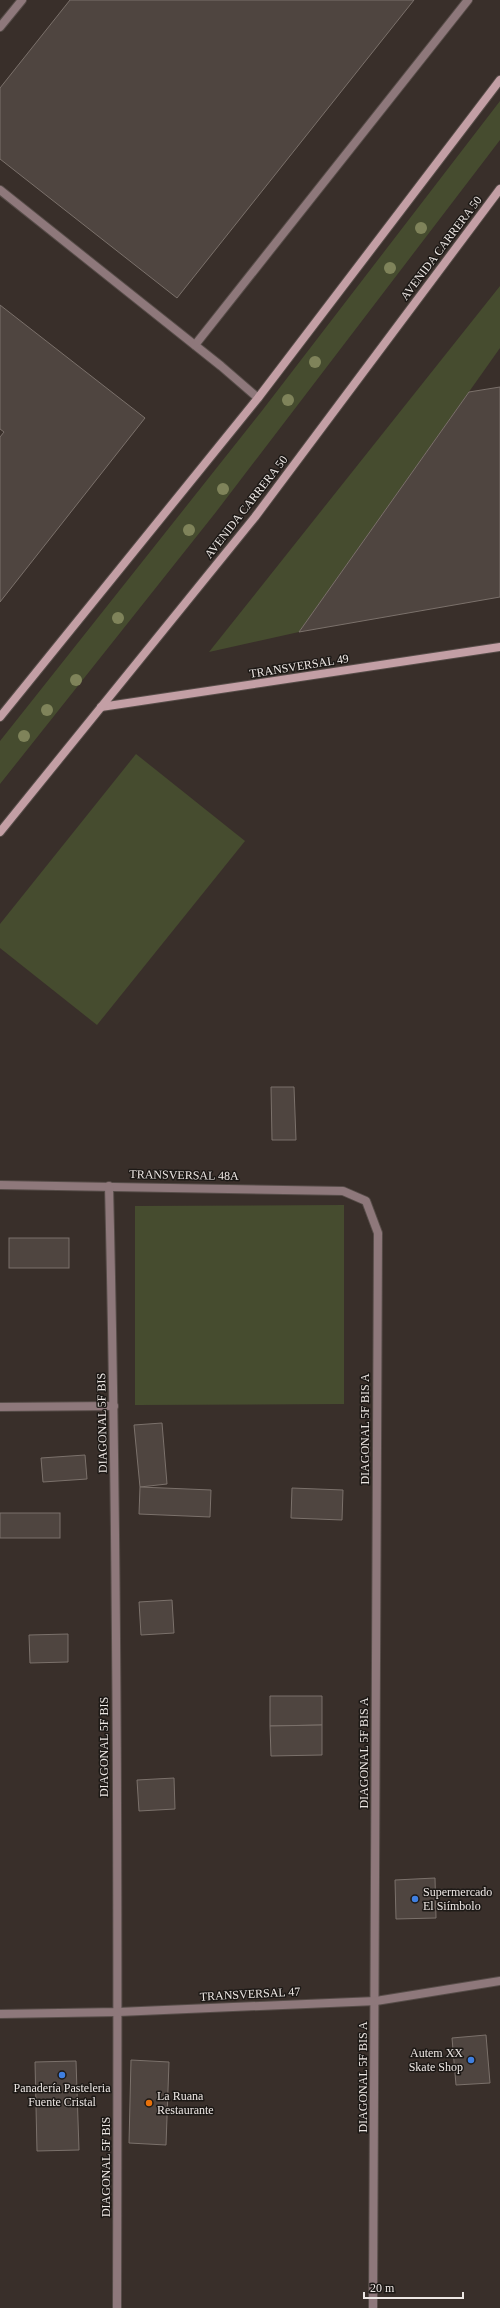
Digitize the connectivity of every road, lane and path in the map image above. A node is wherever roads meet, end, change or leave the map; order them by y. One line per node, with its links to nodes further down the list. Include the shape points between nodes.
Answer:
1 (22, 0): 3 (street)
2 (468, 0): 7 (street)
3 (0, 27)
4 (500, 80): 8 (main road)
5 (500, 189): 10 (main road, AVENIDA CARRERA 50, via 255,517)
6 (0, 190): 7 (street)
7 (195, 345): 8 (street)
8 (258, 398): 11 (main road)
9 (500, 648): 10 (main road, TRANSVERSAL 49)
10 (101, 707): 12 (main road, AVENIDA CARRERA 50)
11 (0, 717)
12 (0, 832)
13 (0, 1185): 14 (street, TRANSVERSAL 48A)
14 (109, 1186): 15 (street, TRANSVERSAL 48A, via 343,1191); 16 (street, DIAGONAL 5F BIS)
15 (366, 1201): 19 (street, DIAGONAL 5F BIS A, via 378,1233)
16 (114, 1406): 17 (street); 20 (street, DIAGONAL 5F BIS)
17 (0, 1407)
18 (500, 1980): 19 (street, TRANSVERSAL 47)
19 (376, 2001): 20 (street, TRANSVERSAL 47); 23 (street, DIAGONAL 5F BIS A)
20 (118, 2012): 21 (street, TRANSVERSAL 47); 22 (street, DIAGONAL 5F BIS)
21 (0, 2014)
22 (117, 2308)
23 (373, 2308)

